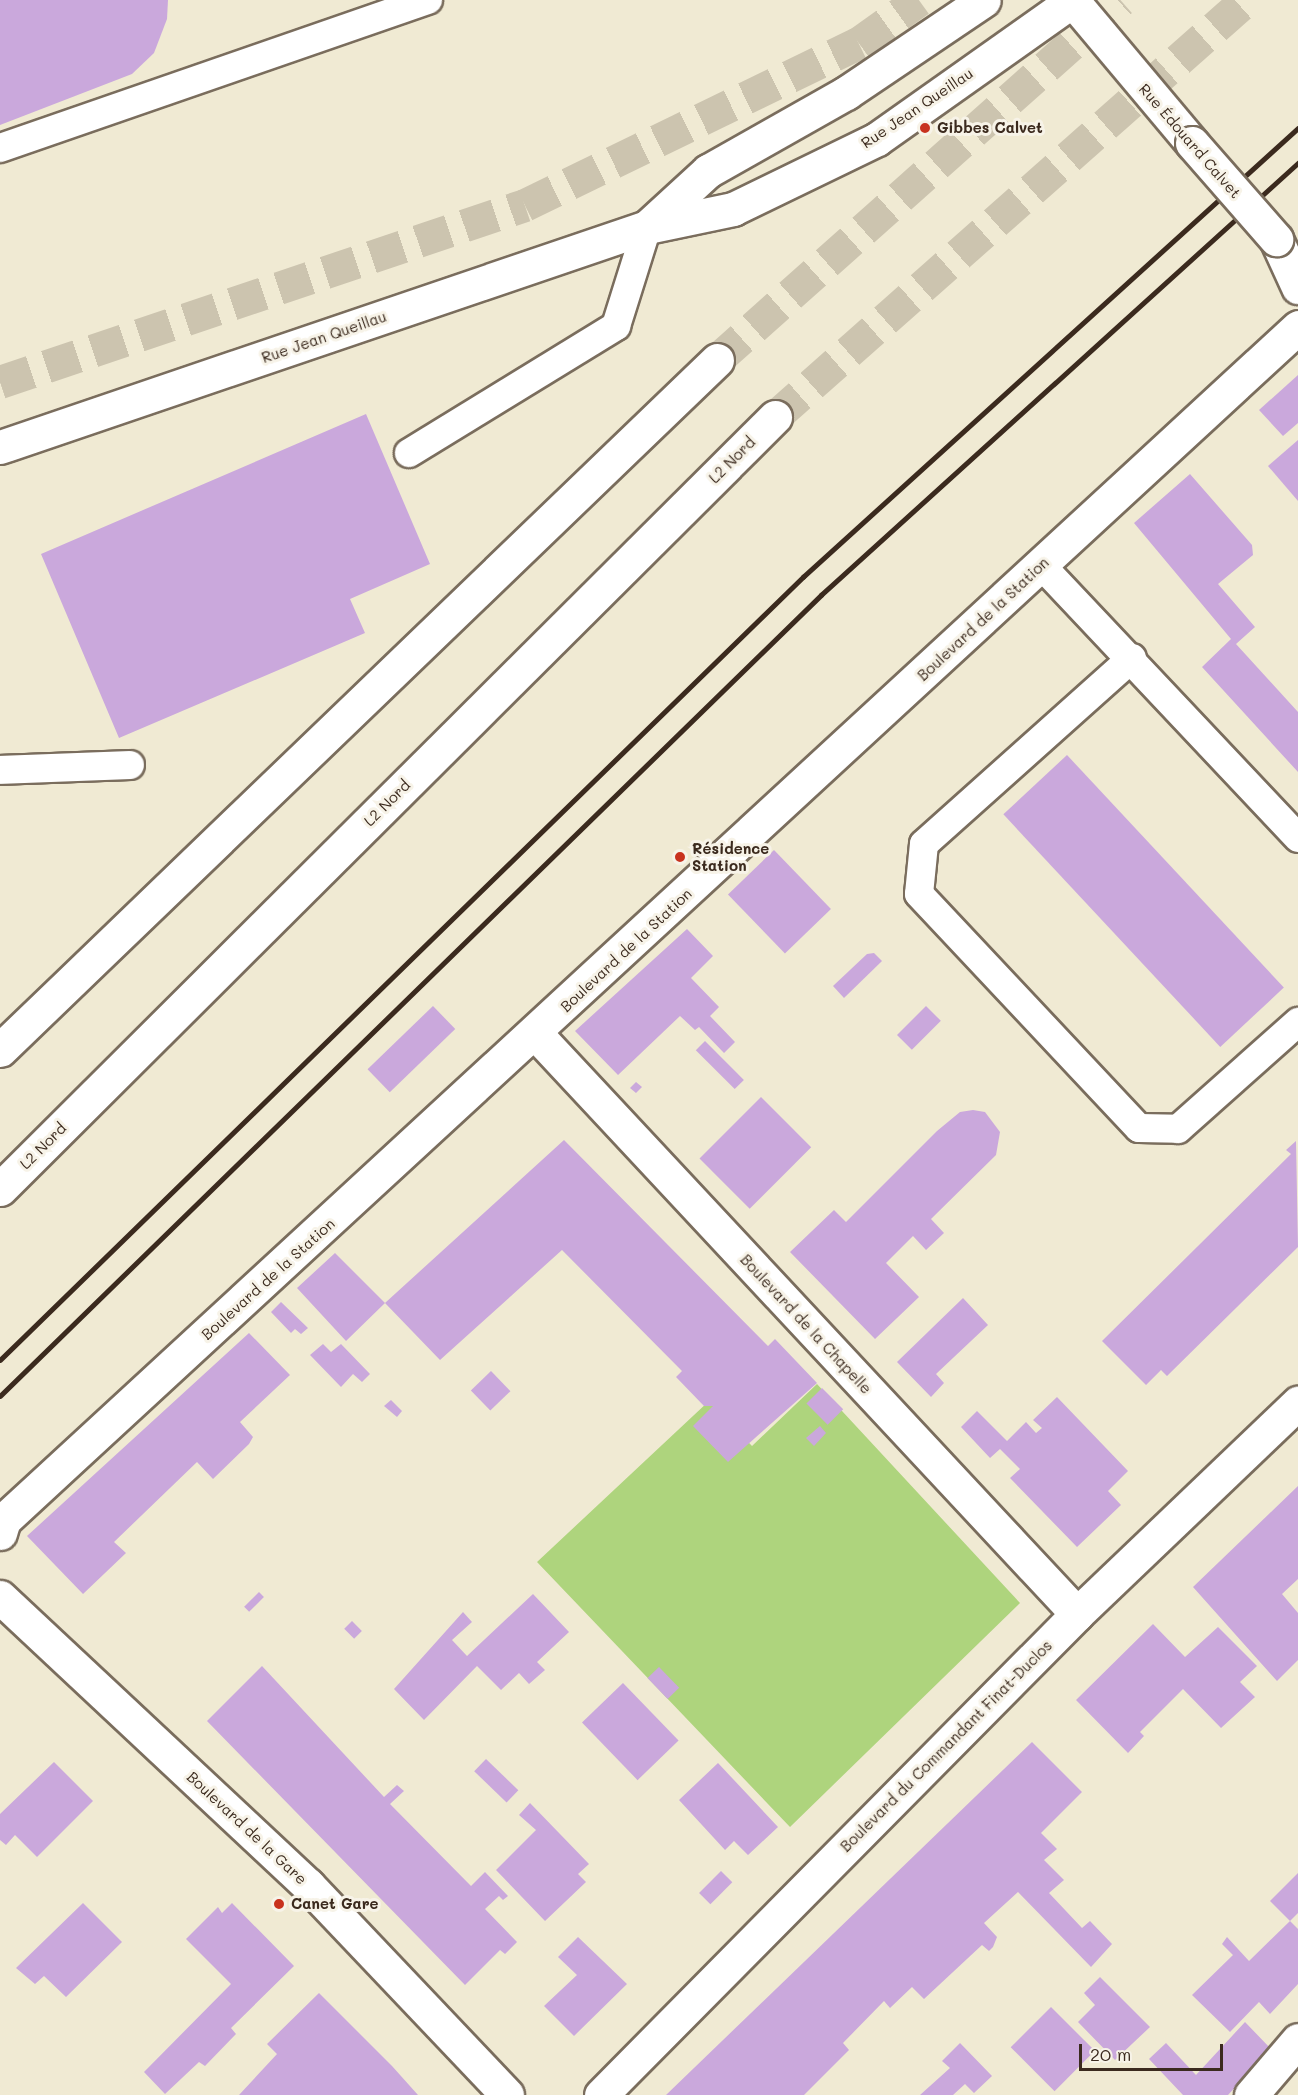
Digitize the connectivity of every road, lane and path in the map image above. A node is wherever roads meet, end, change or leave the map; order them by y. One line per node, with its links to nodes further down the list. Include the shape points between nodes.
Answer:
1 (428, 0): 4 (lane)
2 (984, 0): 5 (main road, Rue Jean Queillau, via 846,93 708,171)
3 (1072, 0): 5 (main road, Rue Jean Queillau, via 877,139 733,209); 6 (main road, Rue Édouard Calvet, bridge, via 1276,239)
4 (0, 148)
5 (647, 227): 10 (main road, Rue Jean Queillau); 11 (lane, via 616,326)
6 (1298, 287)
7 (1298, 327): 12 (main road, Boulevard de la Station)
8 (717, 360): 19 (main road)
9 (775, 417): 20 (main road, L2 Nord)
10 (0, 447)
11 (409, 453)
12 (1041, 565): 13 (lane); 18 (main road, Boulevard de la Station)
13 (1132, 658): 16 (lane); 17 (lane, via 924,844 919,894 1139,1128 1178,1129)
14 (130, 765): 15 (lane)
15 (0, 770)
16 (1298, 838)
17 (1298, 1022)
18 (536, 1034): 22 (main road, Boulevard de la Station); 24 (main road, Boulevard de la Chapelle)
19 (0, 1050)
20 (0, 1189)
21 (1298, 1403): 24 (main road, Boulevard du Commandant Finat-Duclos)
22 (2, 1527)
23 (0, 1597): 26 (main road, Boulevard de la Gare, via 308,1885)
24 (1077, 1614): 27 (main road, Boulevard du Commandant Finat-Duclos)
25 (1298, 2040): 28 (main road)
26 (507, 2095)
27 (601, 2095)
28 (1251, 2095)

